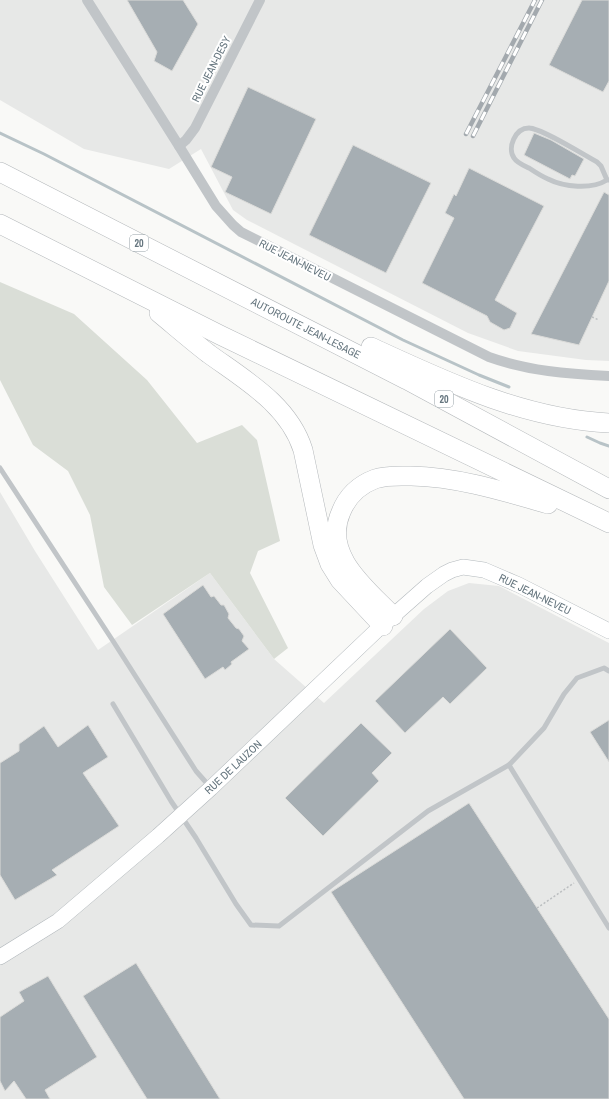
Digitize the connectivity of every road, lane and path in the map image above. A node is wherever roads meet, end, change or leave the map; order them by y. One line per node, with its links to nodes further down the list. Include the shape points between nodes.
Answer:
1 (87, 0): 3 (street, RUE JEAN-NEVEU)
2 (260, 0): 3 (street, RUE JEAN-DESY, via 195,128)
3 (179, 146): 11 (street, RUE JEAN-NEVEU, via 224,217 237,229 264,244 489,357 544,371)
4 (0, 172): 8 (highway, AUTOROUTE JEAN-LESAGE / 20)
5 (608, 180): 5 (lane, via 580,186 549,180 514,159 512,152 515,135 519,130 528,128 542,132 597,162)
6 (0, 224): 7 (highway)
7 (132, 291): 15 (highway); 17 (highway, via 269,400 288,420 303,450 323,545 330,564 340,580)
8 (277, 313): 12 (highway, via 350,338 513,406 562,418); 14 (highway, AUTOROUTE JEAN-LESAGE / 20, via 414,383)
9 (592, 317): 10 (path)
10 (599, 320)
11 (609, 376)
12 (609, 423)
13 (0, 468): 22 (lane, via 196,771)
14 (609, 489)
15 (605, 521): 17 (highway, via 487,487 448,479 401,476 374,480 358,489 346,503 338,519 337,543 342,558)
16 (458, 568): 17 (street, RUE DE LAUZON, via 436,579); 18 (street, RUE JEAN-NEVEU, via 480,568 497,575)
17 (388, 621): 22 (street, RUE DE LAUZON)
18 (609, 631)
19 (609, 671): 21 (lane, via 604,668 577,678 564,694 544,728)
20 (113, 704): 23 (lane)
21 (509, 765): 23 (lane, via 428,811 279,926 251,926); 24 (lane)
22 (211, 788): 23 (street, RUE DE LAUZON)
23 (181, 815): 27 (street, RUE DE LAUZON, via 58,921)
24 (579, 880): 25 (path); 26 (lane)
25 (537, 908)
26 (609, 928)
27 (0, 957)

